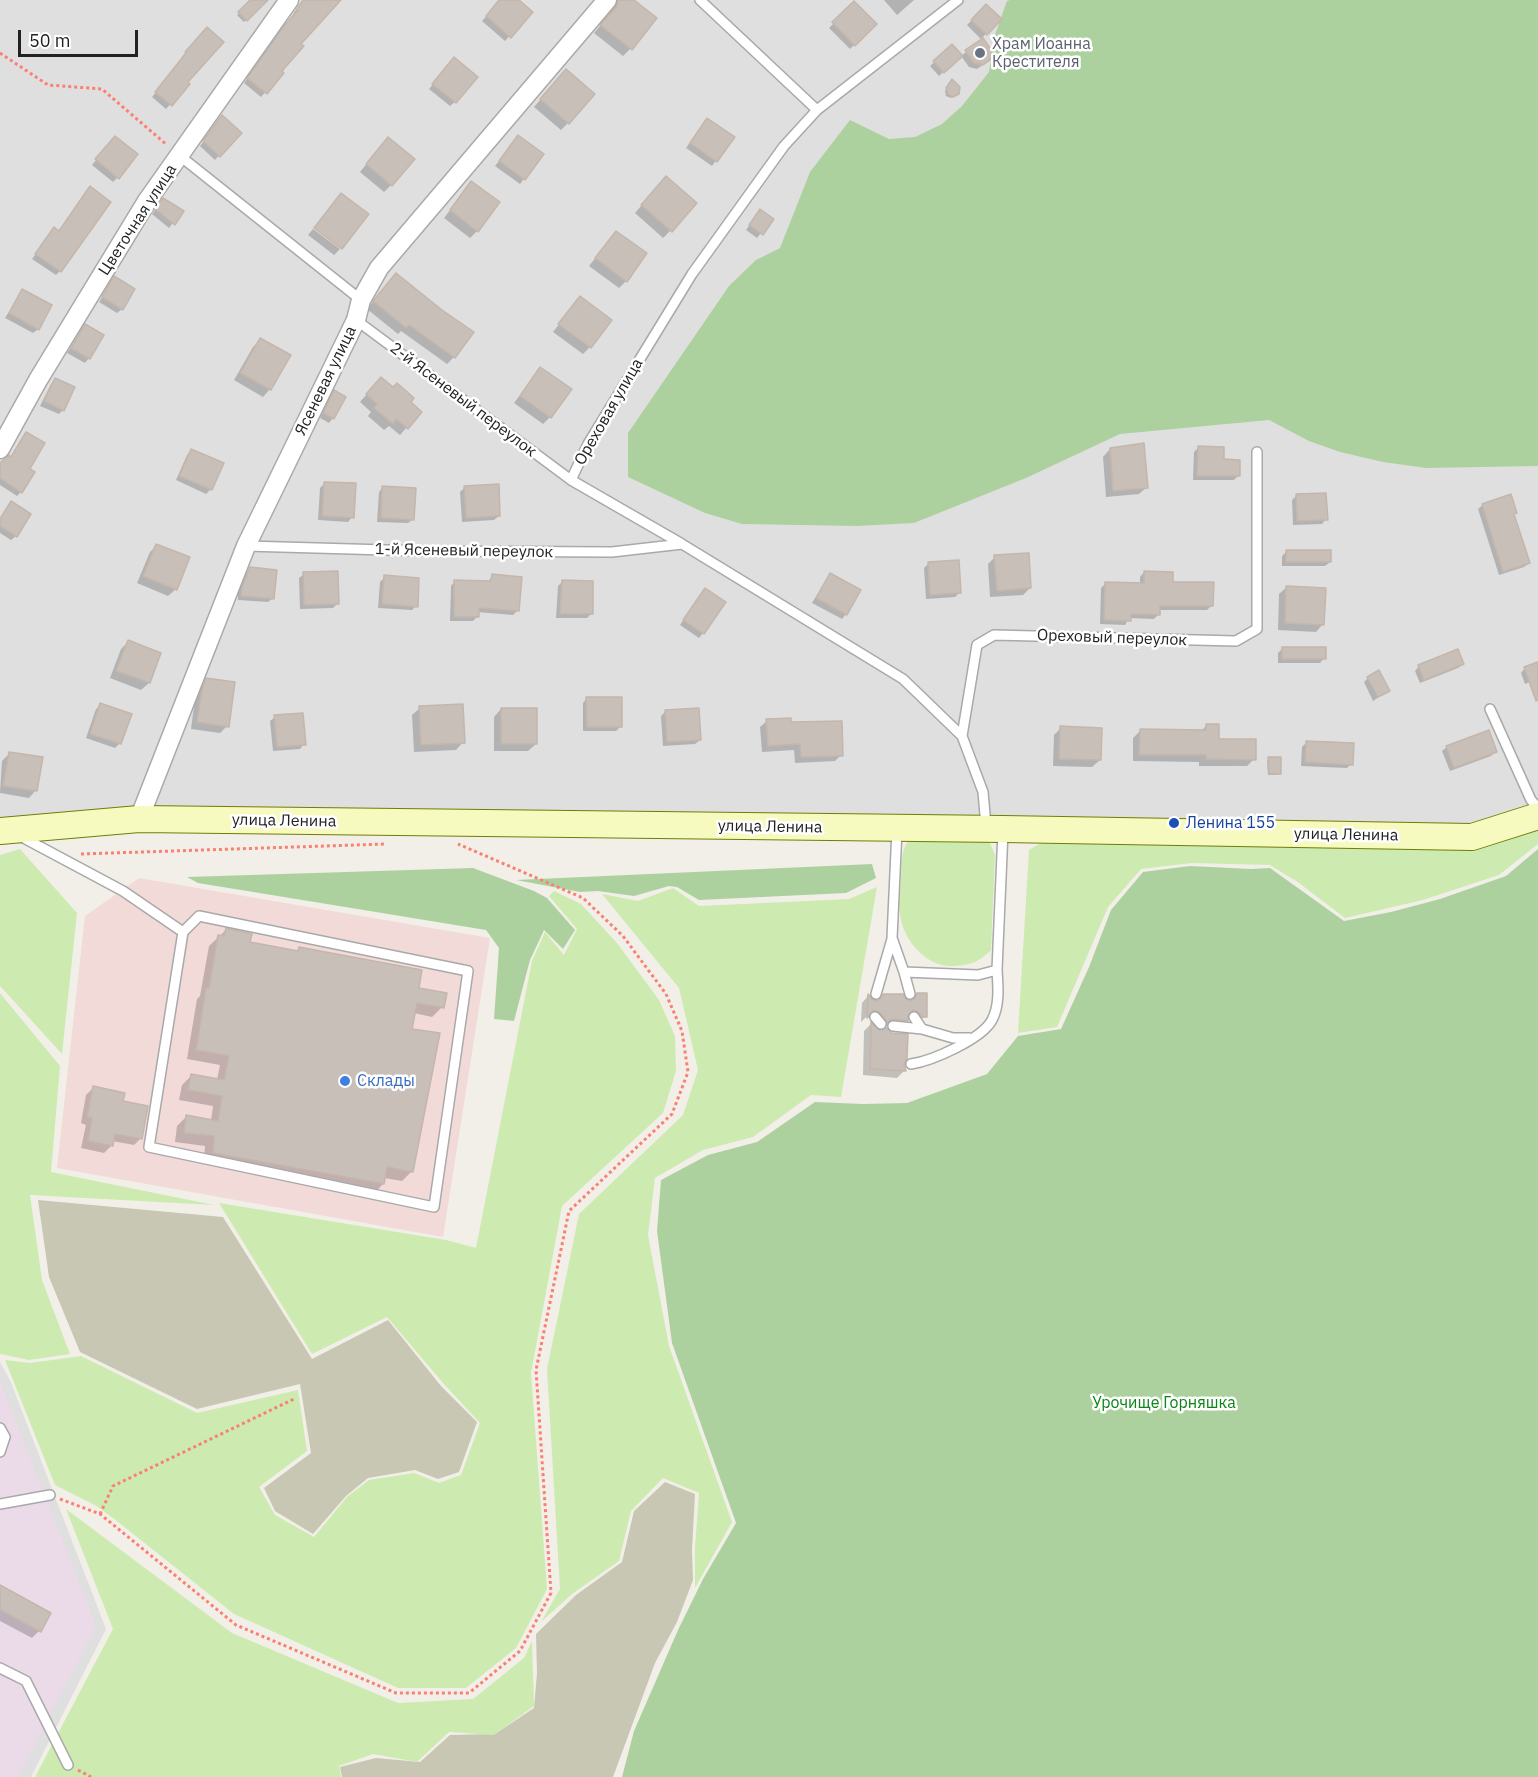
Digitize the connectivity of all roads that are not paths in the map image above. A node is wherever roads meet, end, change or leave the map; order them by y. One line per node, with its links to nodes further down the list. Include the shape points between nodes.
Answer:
1 (289, 0): 6 (street, Цветочная улица)
2 (607, 0): 7 (street, Ясеневая улица, via 379,268)
3 (700, 0): 5 (lane)
4 (958, 0): 5 (lane, Ореховая улица)
5 (817, 110): 11 (lane, Ореховая улица, via 784,146 692,274 588,444)
6 (180, 156): 7 (lane); 9 (street, Цветочная улица, via 141,211)
7 (361, 300): 8 (street, Ясеневая улица)
8 (356, 321): 11 (lane, 2-й Ясеневый переулок); 13 (street, Ясеневая улица)
9 (0, 448)
10 (1257, 452): 15 (lane, Ореховый переулок, via 1257,629 1236,641 994,634 977,645)
11 (571, 480): 12 (lane, Ореховая улица)
12 (682, 544): 13 (lane, 1-й Ясеневый переулок, via 612,552); 15 (lane, Ореховая улица, via 903,680)
13 (246, 546): 18 (street, Ясеневая улица)
14 (1490, 709): 16 (lane)
15 (962, 736): 20 (lane, Ореховый переулок)
16 (1538, 808)
17 (1538, 816): 20 (main road, улица Ленина, via 1472,837)
18 (138, 819): 19 (main road, улица Ленина); 21 (main road, улица Ленина)
19 (897, 829): 20 (main road, улица Ленина); 23 (lane)
20 (994, 829): 24 (lane, Ореховый переулок)
21 (4, 830): 22 (lane, via 123,891)
22 (183, 933): 22 (lane, via 148,1147 434,1207 468,971 199,916)
23 (892, 938): 25 (lane); 26 (lane)
24 (997, 970): 25 (lane, via 978,975); 31 (lane, Ореховый переулок, via 998,1004 992,1021)
25 (904, 972): 27 (lane)
26 (876, 994)
27 (910, 994)
28 (914, 1017): 30 (lane)
29 (893, 1026): 30 (lane)
30 (922, 1029): 31 (lane, via 953,1038)
31 (971, 1038): 32 (lane, Ореховый переулок, via 928,1061)
32 (911, 1064)
33 (0, 1428): 34 (lane, via 5,1437)
34 (0, 1452)
35 (50, 1495): 36 (lane)
36 (0, 1504)
37 (0, 1668): 38 (lane, via 26,1681)
38 (68, 1765)

